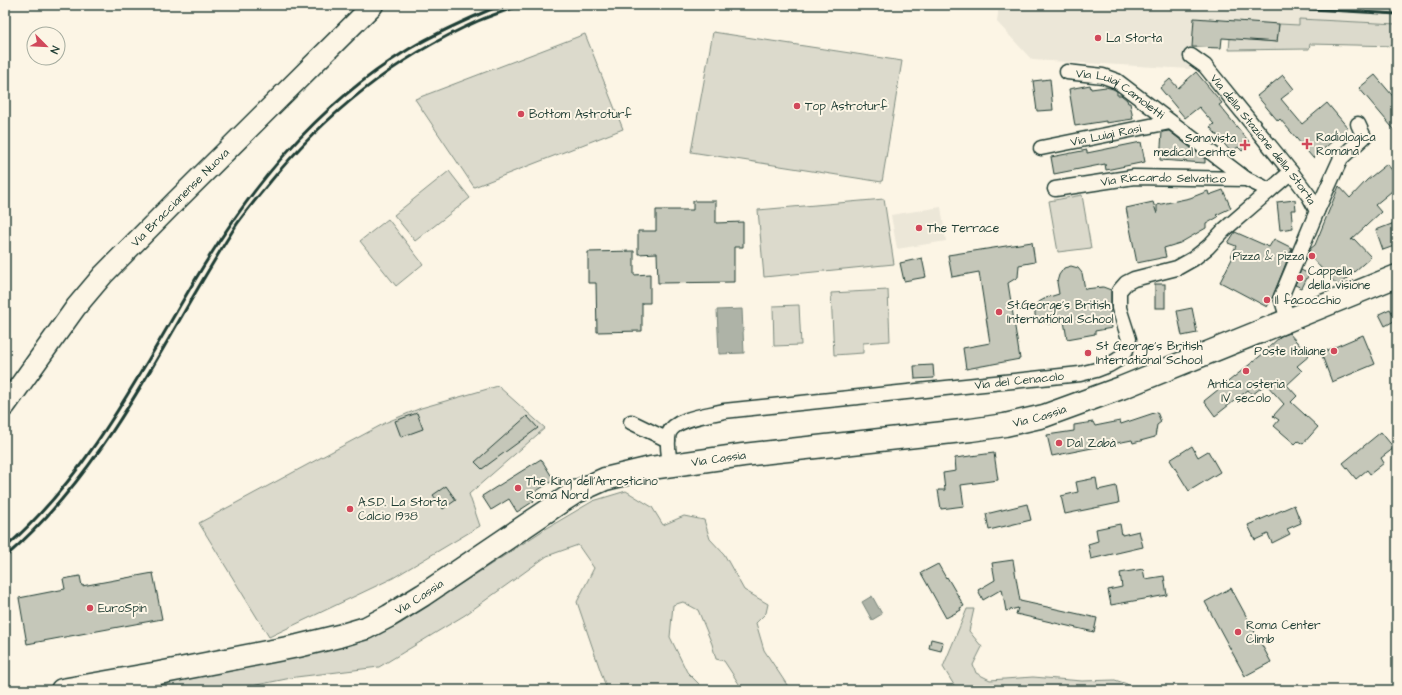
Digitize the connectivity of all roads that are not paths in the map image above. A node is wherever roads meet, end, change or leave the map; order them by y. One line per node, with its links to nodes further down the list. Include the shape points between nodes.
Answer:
1 (373, 5): 14 (main road, Via Braccianense Nuova, via 103,276 76,307)
2 (1191, 56): 7 (street, Via della Stazione della Storta, via 1205,66)
3 (1067, 72): 4 (street, Via Luigi Camoletti, via 1103,76 1117,81)
4 (1170, 122): 6 (street, Via Luigi Rasi); 8 (street, Via Luigi Camoletti)
5 (1358, 124): 11 (street, via 1364,137 1341,158)
6 (1041, 148)
7 (1291, 172): 10 (street, Via del Cenacolo); 11 (street, Via della Stazione della Storta)
8 (1246, 179): 9 (street, Via Riccardo Selvatico, via 1134,176); 10 (street, Via Riccardo Selvatico)
9 (1055, 189)
10 (1269, 191): 16 (street, Via del Cenacolo, via 1193,259 1177,268 1126,283 1119,291 1119,308 1129,339 1128,345 1119,358 1102,368 1080,374 724,411 678,423)
11 (1317, 211): 13 (street, Via della Stazione della Storta, via 1282,297)
12 (1397, 276): 13 (main road, Via Cassia)
13 (1288, 320): 17 (main road, Via Cassia, via 1097,398 1024,421 971,430)
14 (5, 406)
15 (631, 422): 16 (street)
16 (668, 440): 17 (street)
17 (670, 464): 18 (main road, Via Cassia, via 605,479 576,492 423,595 366,628 298,646)
18 (87, 688): 19 (main road, Via Cassia)
19 (62, 690)

